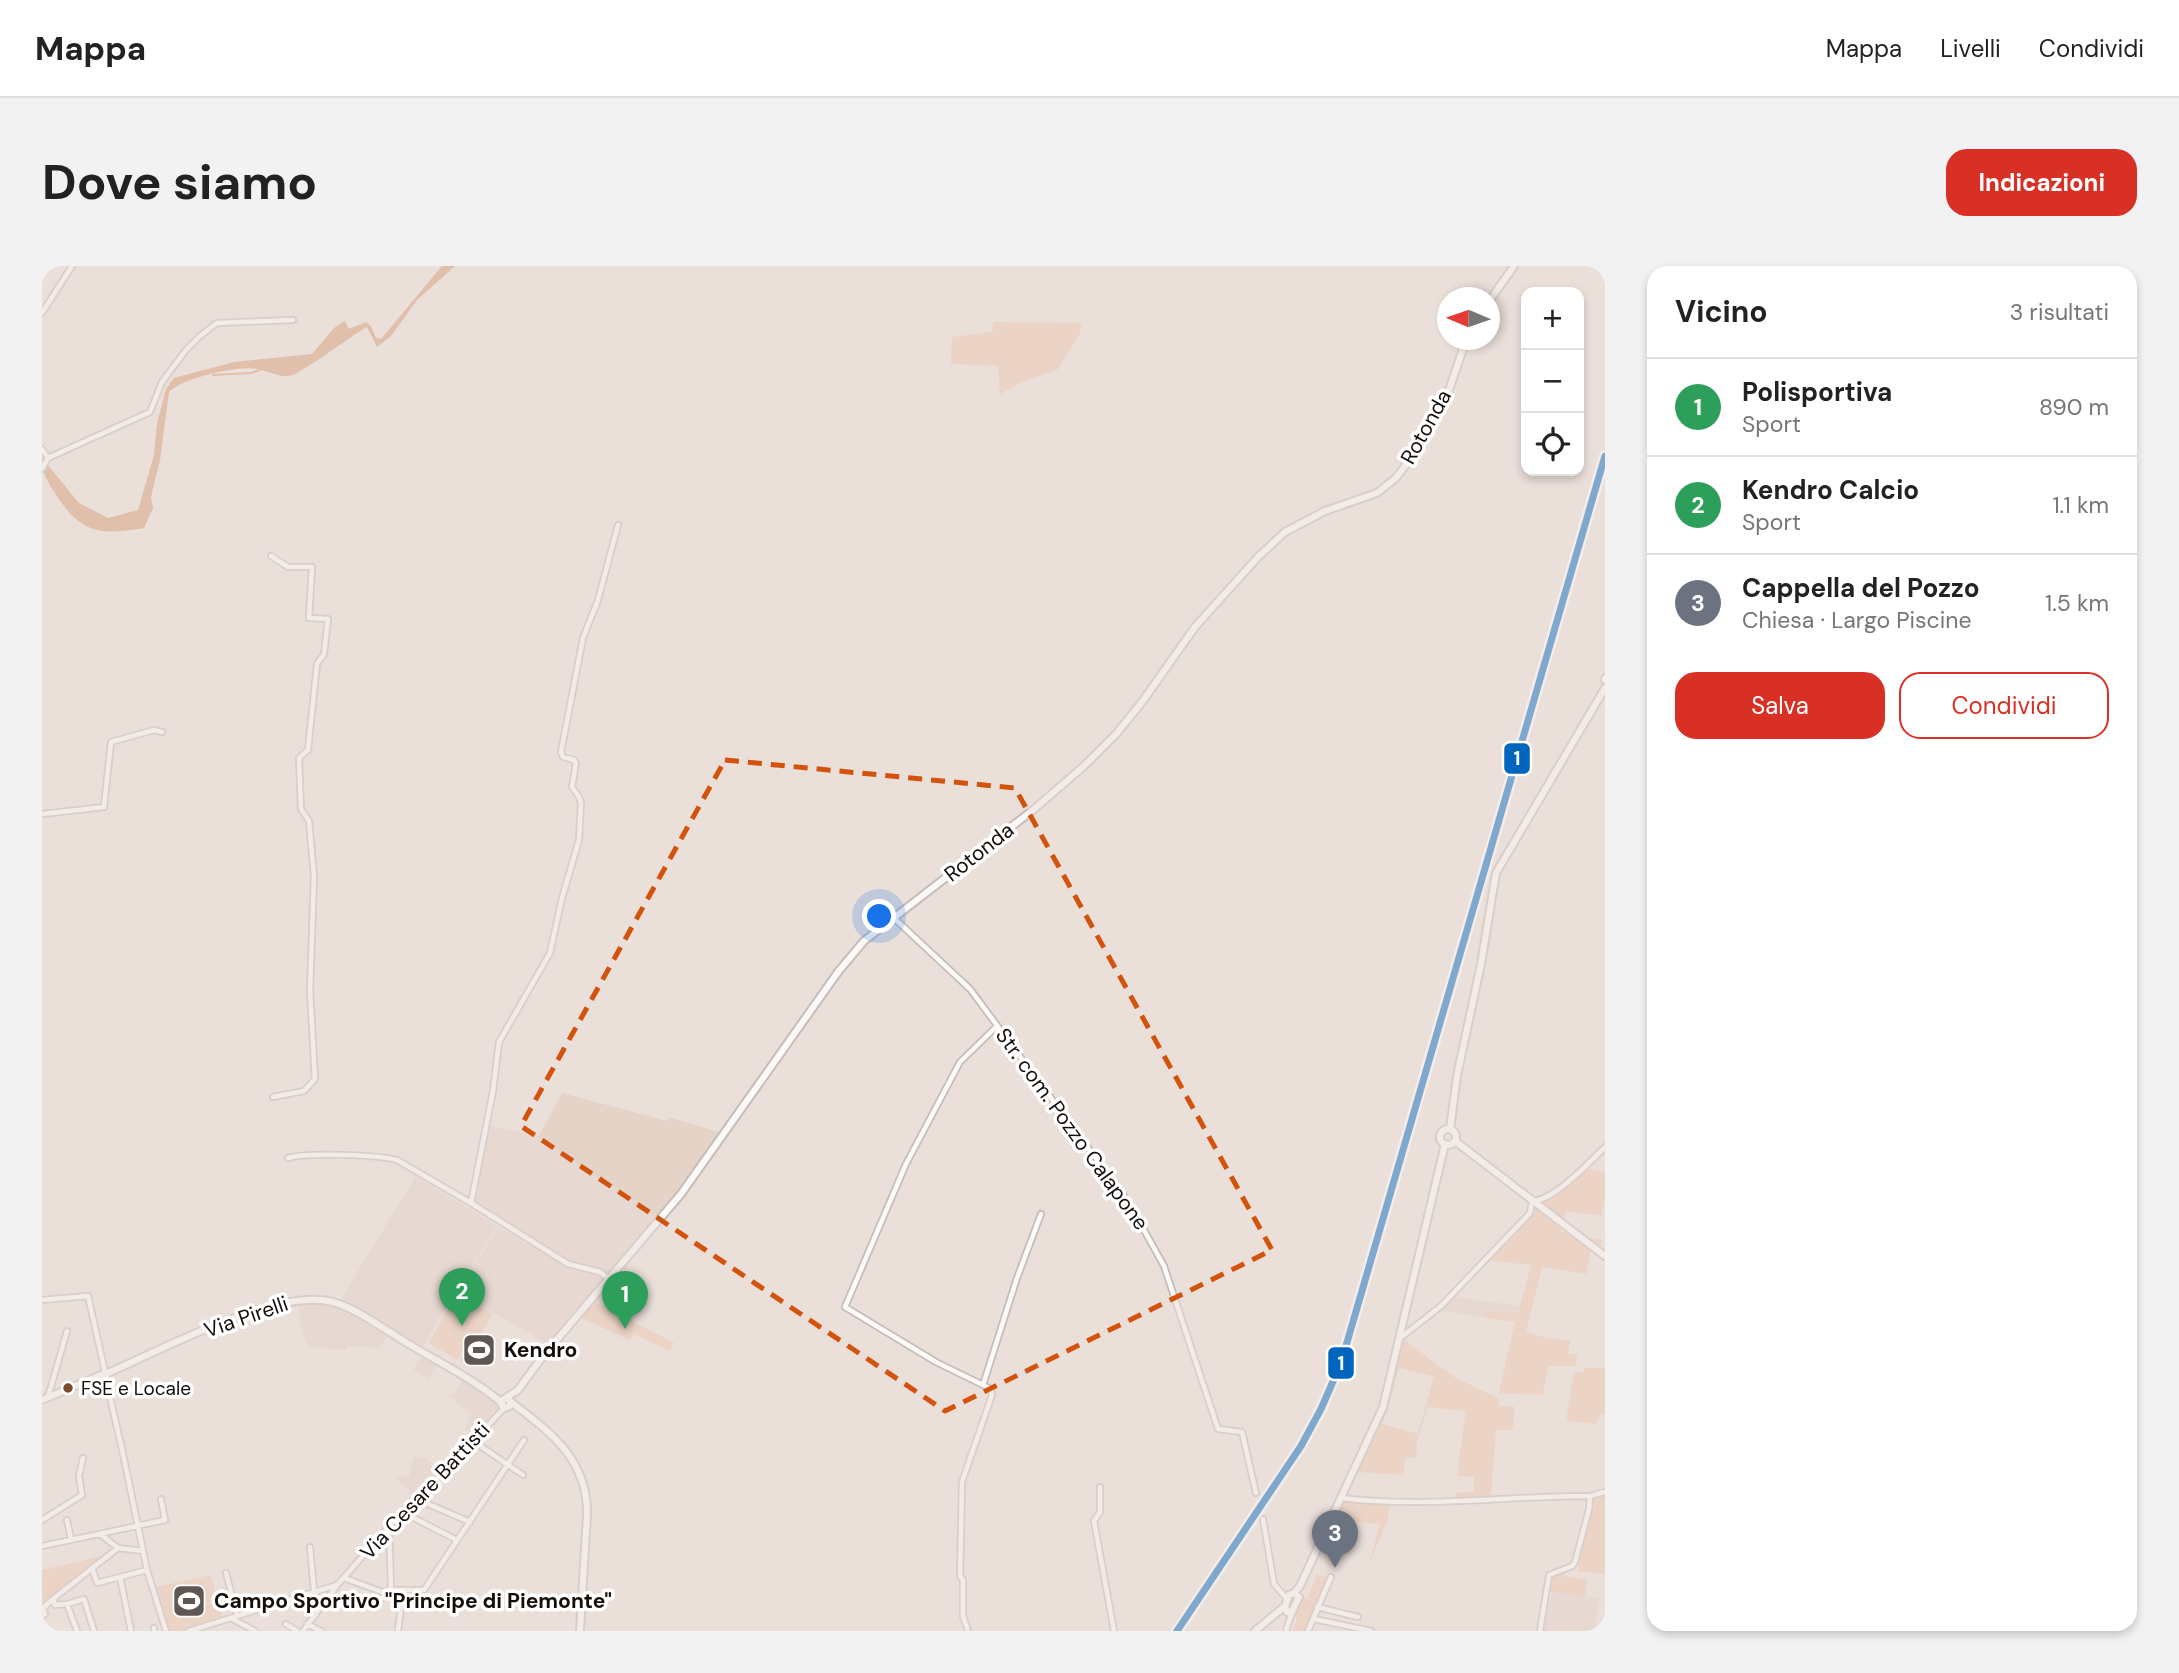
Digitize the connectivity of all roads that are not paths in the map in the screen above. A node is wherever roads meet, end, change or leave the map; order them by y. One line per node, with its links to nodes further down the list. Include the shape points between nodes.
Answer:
1 (72, 266): 4 (street)
2 (1514, 266): 3 (main road)
3 (1498, 287)
4 (42, 313)
5 (293, 320): 8 (street, via 218,323 200,336 162,382 150,412)
6 (1463, 350): 15 (main road, Rotonda, via 1445,402 1396,478 1377,493 1325,511 1285,532 1195,627 1142,702 1084,766)
7 (42, 449): 8 (street)
8 (48, 458): 9 (street)
9 (42, 469)
10 (618, 526): 25 (street, via 583,638 561,752 576,763 572,787 581,803 579,840 550,953 499,1042)
11 (271, 556): 17 (street, via 288,567 312,567 309,618 328,619 324,654 317,664 308,750 299,758 301,809 309,821 314,876 310,991 315,1079 304,1091)
12 (1604, 691): 18 (main road, via 1496,873)
13 (162, 732): 14 (street, via 111,741 104,807)
14 (42, 814)
15 (894, 918): 16 (street, Str. com. Pozzo Calapone, via 959,977); 29 (main road, Rotonda, via 864,940 838,972 703,1164)
16 (998, 1026): 34 (street, via 960,1062 906,1164 845,1307); 44 (street, Str. com. Pozzo Calapone, via 1129,1202 1164,1266 1218,1429 1242,1432)
17 (273, 1097)
18 (1450, 1129): 19 (main road); 20 (main road, via 1440,1135)
19 (1455, 1141): 20 (main road); 24 (main road)
20 (1446, 1144): 32 (main road)
21 (1605, 1147): 23 (street)
22 (288, 1158): 25 (street, via 397,1160)
23 (1545, 1199): 24 (street); 26 (street)
24 (1532, 1201): 26 (main road); 32 (street, via 1530,1213 1441,1306)
25 (471, 1203): 29 (street, via 568,1264 600,1272)
26 (1545, 1211): 28 (main road)
27 (1041, 1214): 34 (street)
28 (1605, 1256)
29 (610, 1280): 36 (main road, Rotonda)
30 (42, 1300): 33 (street, via 88,1296)
31 (67, 1331): 35 (street)
32 (1399, 1339): 47 (main road, via 1382,1406)
33 (105, 1374): 35 (main road, Via Pirelli); 36 (main road, Via Pirelli, via 234,1318 279,1303 317,1299 343,1306); 55 (street)
34 (983, 1385): 97 (street, via 992,1389 991,1401 962,1482 960,1576)
35 (45, 1399)
36 (506, 1403): 38 (street, Via Cesare Battisti); 96 (main road, Via Pirelli, via 549,1431 571,1457 586,1496)
37 (524, 1440): 40 (street)
38 (473, 1441): 40 (street); 46 (street, Via Cesare Battisti)
39 (83, 1458): 51 (street, via 79,1476 82,1495)
40 (507, 1464): 41 (street); 53 (street)
41 (523, 1475)
42 (1100, 1487): 98 (street, via 1100,1513 1094,1521)
43 (1605, 1492): 45 (street)
44 (1256, 1493)
45 (1590, 1496): 47 (street, via 1403,1502); 103 (street, via 1575,1562 1549,1576)
46 (414, 1497): 49 (street, Via Cesare Battisti); 53 (street)
47 (1341, 1498): 75 (main road)
48 (161, 1499): 55 (street, via 165,1520)
49 (402, 1511): 54 (street, Via Cesare Battisti); 58 (street)
50 (1263, 1519): 75 (street, via 1274,1584)
51 (42, 1520)
52 (67, 1520): 57 (street)
53 (470, 1522): 58 (street)
54 (389, 1525): 68 (street, Via Cesare Battisti); 70 (street)
55 (137, 1526): 56 (street); 62 (street)
56 (100, 1534): 57 (street); 61 (street)
57 (72, 1539): 59 (street)
58 (457, 1540): 70 (street, via 424,1590)
59 (42, 1546)
60 (310, 1547): 71 (street)
61 (118, 1548): 62 (street); 63 (street)
62 (143, 1551): 64 (street)
63 (92, 1568): 66 (street, via 97,1583); 73 (street)
64 (147, 1570): 66 (street); 89 (street)
65 (226, 1573): 78 (street)
66 (120, 1577): 88 (street)
67 (1331, 1577): 77 (street)
68 (344, 1578): 69 (street, Via Cesare Battisti); 72 (street)
69 (338, 1584): 71 (street); 74 (street, Via Cesare Battisti)
70 (393, 1588): 72 (street); 95 (street, via 401,1603)
71 (314, 1591): 78 (street)
72 (385, 1593): 74 (street, via 373,1605)
73 (53, 1599): 76 (street, via 55,1605); 79 (street)
74 (323, 1603): 84 (street, Via Cesare Battisti)
75 (1290, 1603): 99 (main road); 100 (street)
76 (67, 1604): 86 (street); 87 (street, via 84,1600)
77 (1317, 1607): 81 (street); 82 (street)
78 (237, 1615): 80 (street)
79 (42, 1616)
80 (230, 1617): 85 (street); 91 (street)
81 (1358, 1617)
82 (1314, 1619): 101 (street); 102 (street)
83 (286, 1624): 92 (street)
84 (307, 1624): 93 (street, Via Cesare Battisti); 94 (street)
85 (202, 1629): 90 (street)
86 (76, 1631)
87 (93, 1631)
88 (131, 1631)
89 (166, 1631)
90 (189, 1631)
91 (255, 1631)
92 (297, 1631)
93 (303, 1631)
94 (321, 1631)
95 (398, 1631)
96 (580, 1631)
97 (968, 1631)
98 (1114, 1631)
99 (1255, 1631)
100 (1285, 1631)
101 (1308, 1631)
102 (1371, 1631)
103 (1539, 1631)

